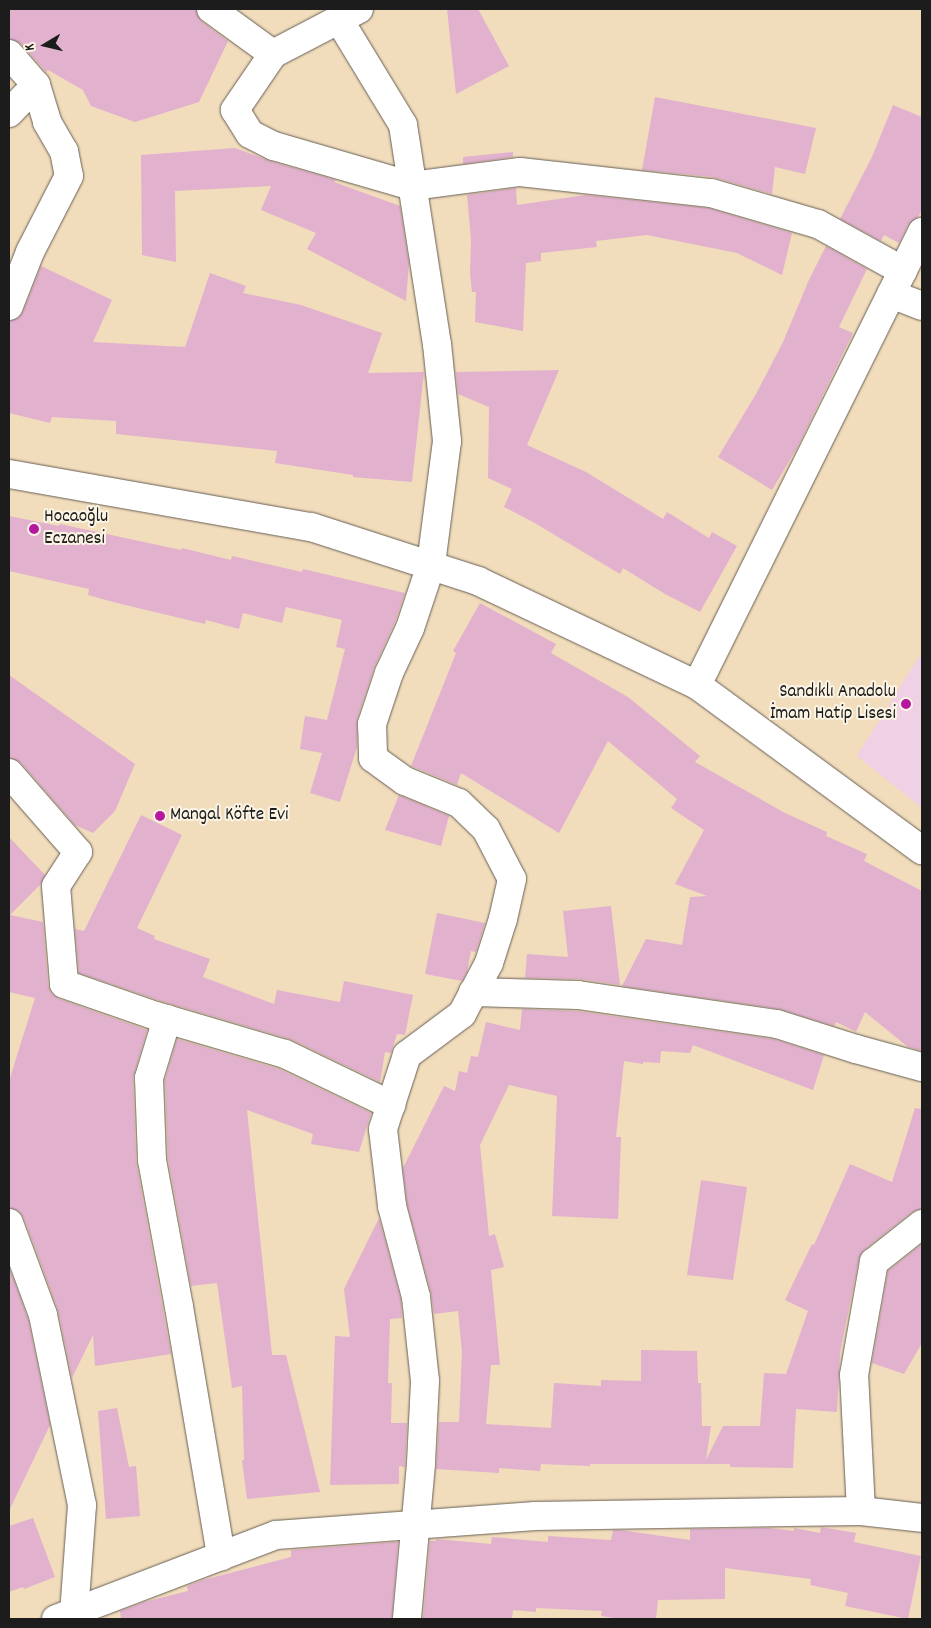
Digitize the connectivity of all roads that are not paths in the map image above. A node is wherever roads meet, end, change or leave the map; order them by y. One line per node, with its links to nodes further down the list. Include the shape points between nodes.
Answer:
1 (212, 9): 4 (street)
2 (348, 14): 4 (street); 7 (street, via 402,126)
3 (9, 54): 5 (street)
4 (273, 54): 7 (street, via 235,110 250,134 274,146)
5 (36, 85): 6 (street); 10 (street, via 46,122 64,151 69,176 30,252)
6 (9, 113)
7 (412, 186): 9 (street, via 520,172 711,193 818,224); 13 (street, via 437,344 448,442)
8 (922, 232): 9 (street)
9 (897, 282): 11 (street); 14 (street)
10 (9, 306)
11 (922, 306)
12 (9, 474): 13 (street, via 311,527)
13 (431, 565): 14 (street, via 478,581); 17 (street, via 372,724 373,758 405,781 459,803 486,829 512,879 489,963)
14 (697, 685): 16 (street)
15 (9, 773): 18 (street, via 78,852 56,886 64,984)
16 (922, 850)
17 (474, 992): 19 (street, via 578,995 777,1024); 20 (street, via 462,1014 407,1054)
18 (167, 1019): 20 (street, via 285,1054); 26 (street, via 150,1078 152,1160)
19 (922, 1067)
20 (390, 1105): 25 (street, via 383,1129 392,1206 416,1297 425,1381)
21 (9, 1224): 27 (street, via 43,1315 82,1504)
22 (922, 1224): 23 (street, via 874,1262 854,1375)
23 (861, 1511): 24 (street); 25 (street, via 535,1516)
24 (922, 1518)
25 (415, 1523): 26 (street, via 276,1535); 28 (street)
26 (221, 1556): 27 (street)
27 (69, 1617)
28 (407, 1619)

